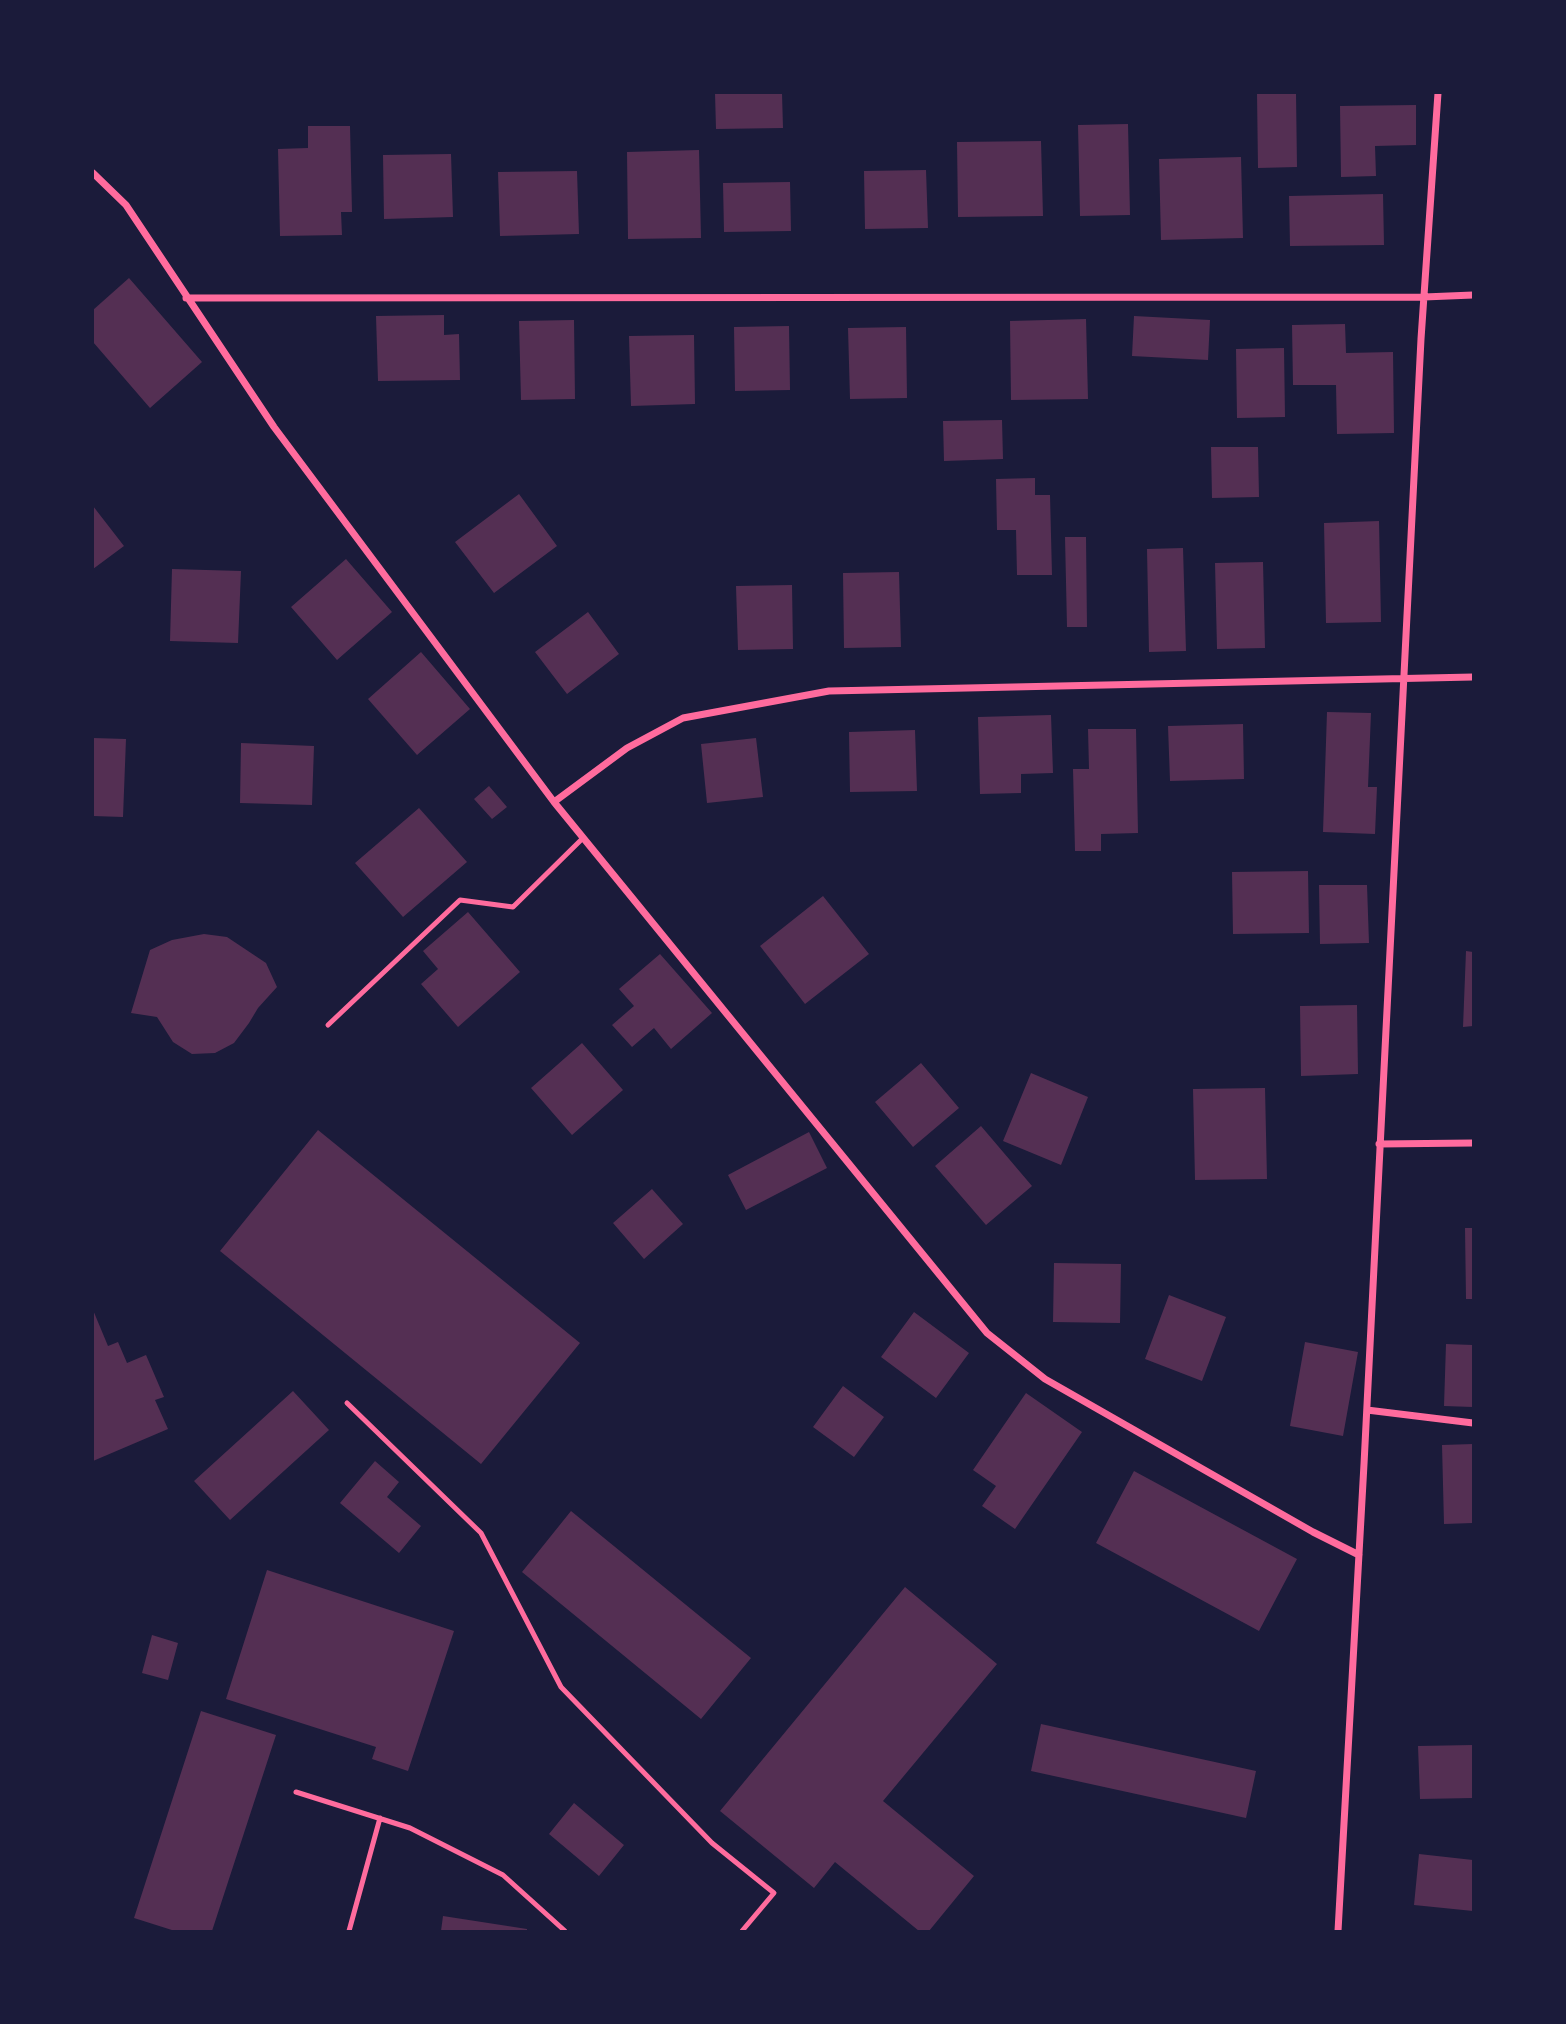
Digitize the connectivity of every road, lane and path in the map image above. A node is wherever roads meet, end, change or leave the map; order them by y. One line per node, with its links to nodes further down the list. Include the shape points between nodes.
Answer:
1 (1438, 93): 4 (street)
2 (93, 173): 5 (street, via 126,205)
3 (1473, 295): 4 (street)
4 (1424, 297): 5 (street); 7 (street)
5 (186, 298): 8 (street, via 274,427)
6 (1473, 677): 7 (street)
7 (1404, 680): 8 (street, via 829,691 683,718 627,748); 12 (street)
8 (554, 802): 9 (street)
9 (583, 838): 10 (lane, via 513,906 460,900); 16 (street, via 988,1333 1045,1379)
10 (328, 1025)
11 (1473, 1143): 12 (street)
12 (1379, 1144): 14 (street)
13 (347, 1403): 21 (lane, via 481,1533 561,1687 712,1843 774,1893)
14 (1367, 1409): 15 (street); 16 (street)
15 (1473, 1423)
16 (1359, 1555): 22 (street)
17 (296, 1792): 18 (lane)
18 (380, 1818): 19 (lane); 20 (lane, via 410,1828 503,1875)
19 (349, 1931)
20 (565, 1931)
21 (742, 1931)
22 (1338, 1931)

